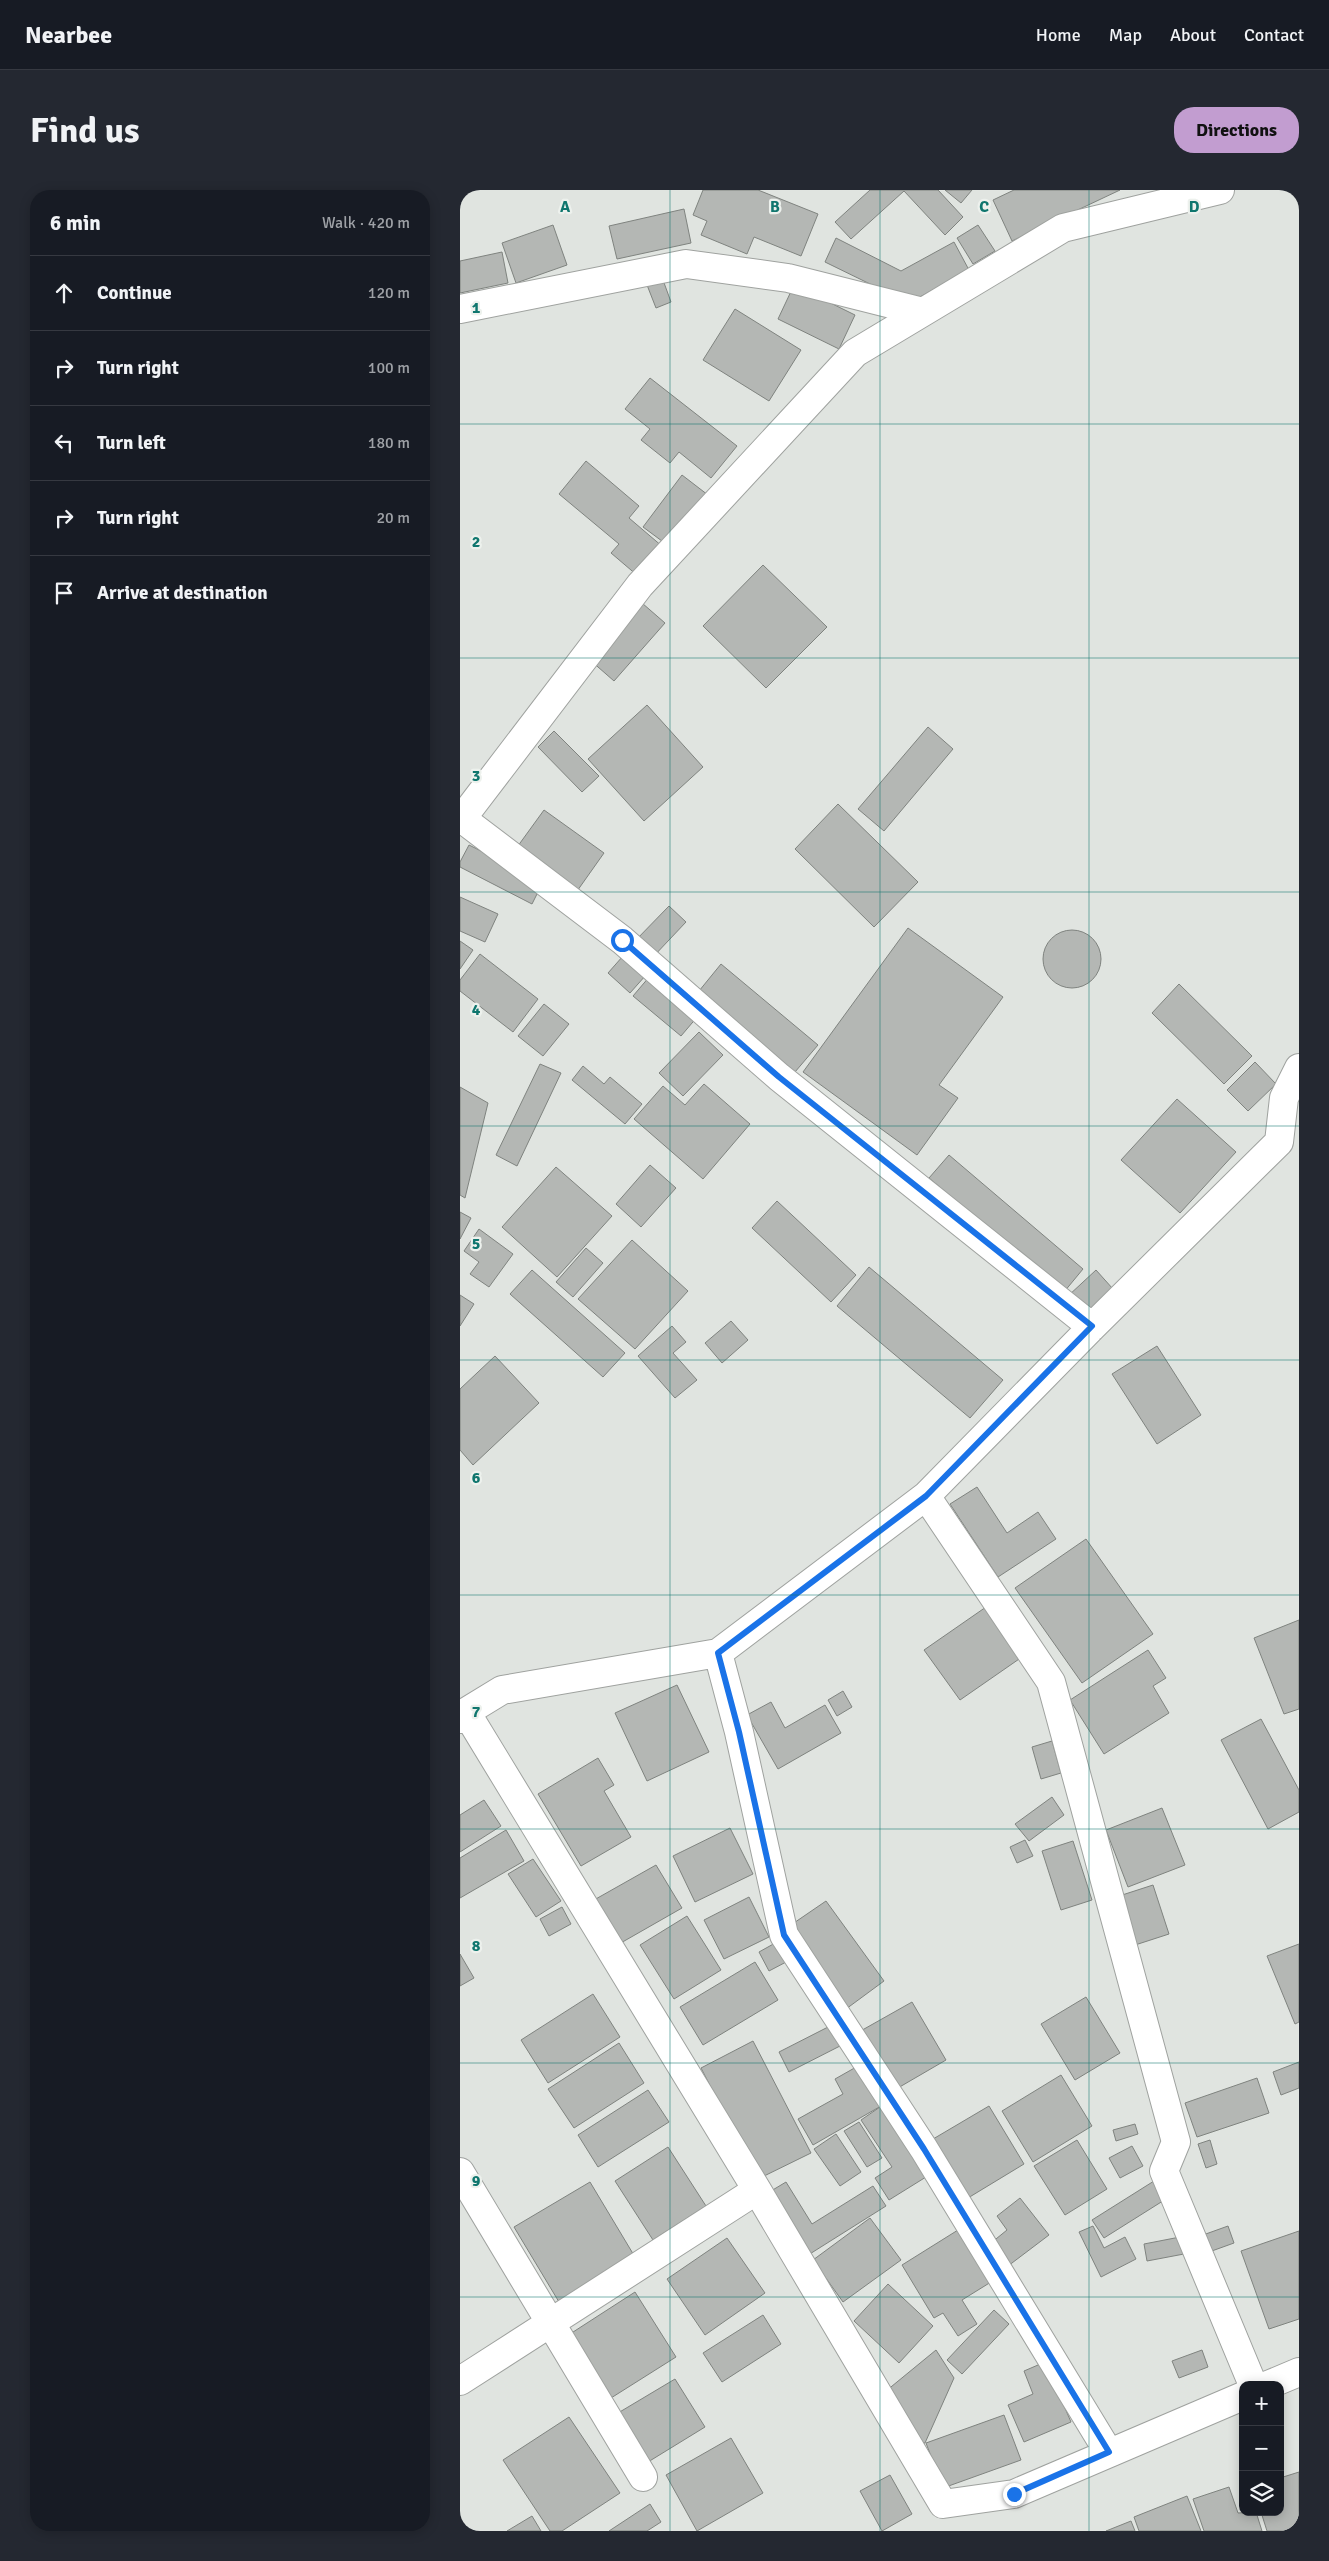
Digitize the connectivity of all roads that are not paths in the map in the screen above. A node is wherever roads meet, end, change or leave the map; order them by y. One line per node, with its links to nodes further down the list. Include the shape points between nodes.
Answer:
1 (1220, 190): 3 (street, via 1063,228)
2 (460, 309): 3 (street, via 686,264 788,278)
3 (924, 312): 4 (street, via 855,353 640,585)
4 (461, 820): 6 (street, via 622,940 779,1077)
5 (1299, 1068): 6 (street, via 1284,1098 1279,1142)
6 (1092, 1326): 7 (street)
7 (926, 1496): 8 (street); 15 (street, via 1050,1682 1176,2142 1164,2171)
8 (718, 1653): 9 (street, via 502,1690); 18 (street, via 784,1935 924,2149)
9 (463, 1716): 11 (street)
10 (460, 2172): 12 (street)
11 (757, 2190): 12 (street); 18 (street, via 943,2504 1014,2494)
12 (550, 2323): 14 (street); 19 (street)
13 (1299, 2372): 16 (street)
14 (460, 2381)
15 (1252, 2381)
16 (1278, 2381)
17 (1239, 2398): 18 (street)
18 (1109, 2452)
19 (643, 2477)

